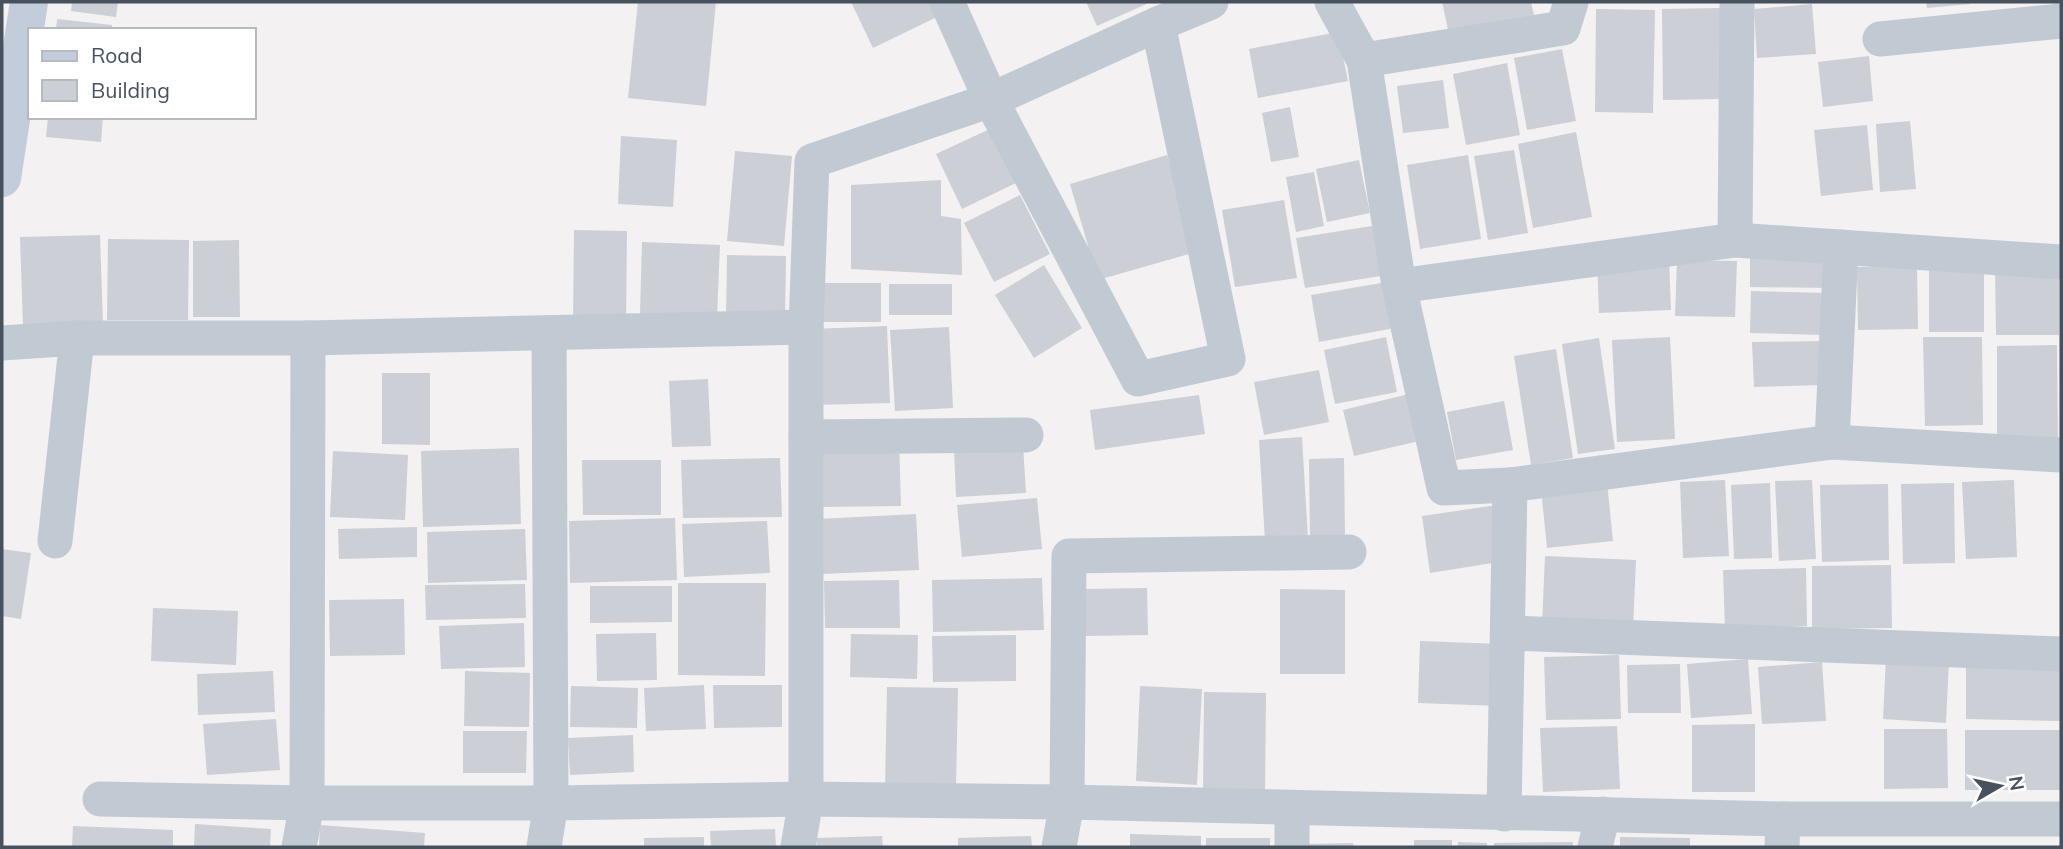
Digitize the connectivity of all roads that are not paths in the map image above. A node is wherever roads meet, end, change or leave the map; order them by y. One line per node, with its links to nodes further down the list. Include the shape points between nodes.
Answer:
1 (29, 2): 12 (street)
2 (947, 2): 11 (street)
3 (1332, 2): 10 (street)
4 (1570, 2): 10 (street, via 1563,28)
5 (1737, 2): 13 (street)
6 (1206, 3): 8 (street)
7 (2061, 21): 9 (street)
8 (1158, 24): 11 (street); 11 (street, via 1228,359 1138,379)
9 (1880, 39)
10 (1364, 60): 16 (street)
11 (990, 100): 17 (street, via 812,161)
12 (2, 178)
13 (1735, 240): 14 (street); 16 (street)
14 (1842, 247): 15 (street); 24 (street)
15 (2061, 262)
16 (1399, 286): 26 (street, via 1444,488)
17 (806, 327): 18 (street); 23 (street)
18 (549, 333): 20 (street); 35 (street)
19 (77, 338): 20 (street); 21 (street); 27 (street)
20 (308, 338): 34 (street)
21 (2, 343)
22 (1026, 435): 23 (street)
23 (806, 437): 32 (street)
24 (1832, 442): 25 (street); 26 (street)
25 (2061, 455)
26 (1510, 485): 29 (street)
27 (55, 541)
28 (1349, 552): 33 (street, via 1069,556)
29 (1508, 633): 30 (street); 37 (street)
30 (2061, 654)
31 (100, 799): 34 (street)
32 (806, 799): 33 (street); 35 (street); 43 (street)
33 (1067, 802): 36 (street); 44 (street)
34 (307, 803): 35 (street); 41 (street)
35 (551, 803): 42 (street)
36 (1292, 808): 37 (street); 45 (street)
37 (1504, 814): 39 (street)
38 (2061, 819): 40 (street)
39 (1599, 831): 40 (street)
40 (1782, 833)
41 (299, 847)
42 (544, 847)
43 (798, 847)
44 (1059, 847)
45 (1292, 847)

